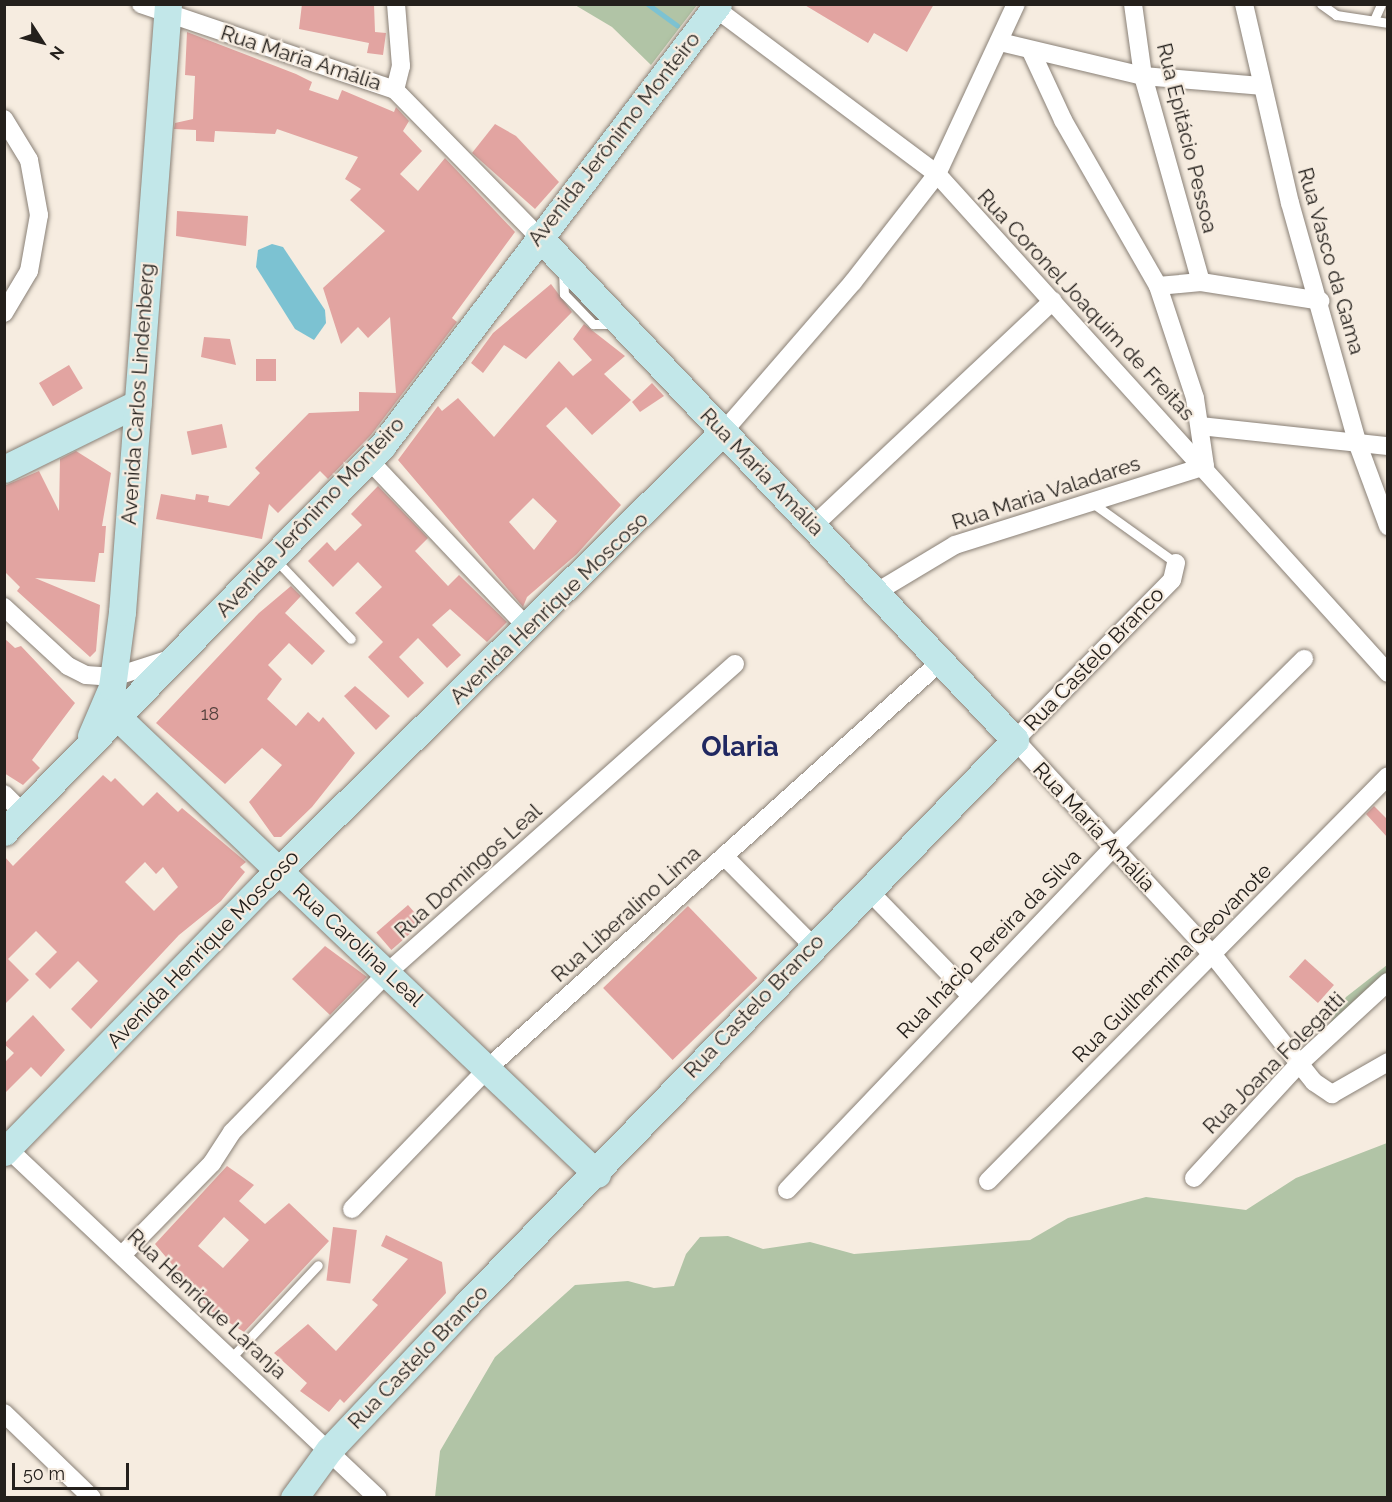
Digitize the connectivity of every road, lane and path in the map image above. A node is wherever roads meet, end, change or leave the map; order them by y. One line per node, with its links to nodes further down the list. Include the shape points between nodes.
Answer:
1 (141, 4): 9 (street, Rua Maria Amália)
2 (396, 4): 16 (street, via 401,66)
3 (1016, 4): 12 (street, Avenida Henrique Moscoso)
4 (1134, 4): 14 (street, Rua Epitácio Pessoa)
5 (1244, 4): 15 (street, Rua Vasco da Gama)
6 (1321, 4): 10 (lane, via 1336,15)
7 (1382, 4): 10 (lane)
8 (716, 6): 18 (street, Rua Coronel Joaquim de Freitas); 19 (street, Avenida Jerônimo Monteiro)
9 (168, 9): 16 (street, Rua Maria Amália); 25 (street, Avenida Carlos Lindenberg)
10 (1374, 20): 11 (lane)
11 (1388, 23)
12 (1000, 42): 13 (street); 18 (street, Avenida Henrique Moscoso)
13 (1031, 51): 14 (street); 21 (street, via 1063,120)
14 (1143, 76): 15 (street); 20 (street, Rua Epitácio Pessoa)
15 (1261, 86): 23 (street, Rua Vasco da Gama)
16 (395, 90): 19 (street, Rua Maria Amália)
17 (4, 119): 24 (street, via 29,160 39,215 29,271)
18 (937, 174): 22 (street, Rua Coronel Joaquim de Freitas); 27 (street, Avenida Henrique Moscoso, via 853,282)
19 (539, 237): 27 (street, Rua Maria Amália); 30 (street, Avenida Jerônimo Monteiro)
20 (1202, 282): 21 (street); 23 (street)
21 (1158, 286): 26 (street)
22 (1053, 301): 31 (street, Rua Coronel Joaquim de Freitas); 34 (street)
23 (1321, 301): 28 (street, Rua Vasco da Gama)
24 (4, 313)
25 (138, 403): 32 (street); 47 (street, Avenida Carlos Lindenberg)
26 (1200, 426): 28 (street); 31 (street)
27 (723, 432): 34 (street, Rua Maria Amália); 40 (street, Avenida Henrique Moscoso)
28 (1357, 442): 29 (street); 35 (street, Rua Vasco da Gama)
29 (1388, 446)
30 (369, 460): 36 (street, Avenida Jerônimo Monteiro); 40 (street)
31 (1205, 466): 33 (street, Rua Maria Valadares); 46 (street, Rua Coronel Joaquim de Freitas)
32 (4, 469)
33 (1090, 502): 37 (lane); 38 (street, Rua Maria Valadares, via 955,545)
34 (813, 526): 38 (street, Rua Maria Amália)
35 (1388, 526)
36 (273, 558): 41 (lane); 42 (street, Avenida Jerônimo Monteiro)
37 (1176, 563): 49 (street, Rua Castelo Branco, via 1172,580)
38 (875, 593): 44 (street, Rua Maria Amália)
39 (4, 607): 47 (street, via 68,666 86,675)
40 (528, 628): 55 (street, Avenida Henrique Moscoso)
41 (351, 639)
42 (177, 656): 47 (street); 48 (street, Avenida Jerônimo Monteiro)
43 (1304, 659): 53 (street, Rua Inácio Pereira da Silva)
44 (939, 663): 49 (street, Rua Maria Amália); 54 (street, Rua Liberalino Lima)
45 (735, 664): 59 (street, Rua Domingos Leal)
46 (1388, 673)
47 (114, 677): 48 (street, Avenida Carlos Lindenberg)
48 (112, 712): 52 (street, Avenida Carlos Lindenberg, via 64,771); 55 (street, Rua Carolina Leal)
49 (1015, 740): 53 (street, Rua Maria Amália); 56 (street, Rua Castelo Branco)
50 (1388, 776): 58 (street, Rua Guilhermina Geovanote)
51 (4, 794): 52 (street)
52 (14, 823)
53 (1113, 848): 58 (street, Rua Maria Amália); 61 (street, Rua Inácio Pereira da Silva)
54 (724, 856): 57 (street); 64 (street, Rua Liberalino Lima)
55 (279, 870): 59 (street, Rua Carolina Leal); 65 (street, Avenida Henrique Moscoso)
56 (868, 890): 57 (street, Rua Castelo Branco); 61 (street)
57 (812, 945): 66 (street, Rua Castelo Branco)
58 (1213, 955): 63 (street, Rua Maria Amália); 68 (street, Rua Guilhermina Geovanote)
59 (388, 972): 64 (street, Rua Carolina Leal); 71 (street, Rua Domingos Leal, via 231,1132 212,1163)
60 (1388, 982): 63 (street, Rua Joana Folegatti)
61 (970, 995): 69 (street, Rua Inácio Pereira da Silva)
62 (1388, 1062): 63 (street, Rua Maria Amália, via 1332,1094)
63 (1299, 1064): 67 (street, Rua Joana Folegatti)
64 (487, 1069): 66 (street, Rua Carolina Leal); 70 (street, Rua Liberalino Lima)
65 (6, 1149): 71 (street, Rua Henrique Laranja)
66 (597, 1174): 75 (street, Rua Castelo Branco)
67 (1194, 1178)
68 (987, 1181)
69 (787, 1190)
70 (352, 1209)
71 (122, 1255): 73 (street, Rua Henrique Laranja)
72 (318, 1265): 73 (lane)
73 (231, 1358): 75 (street, Rua Henrique Laranja)
74 (4, 1413): 76 (street)
75 (329, 1450): 77 (street, Rua Castelo Branco, via 303,1467); 78 (street, Rua Castelo Branco); 79 (street, Rua Henrique Laranja)
76 (92, 1497)
77 (280, 1497)
78 (294, 1497)
79 (378, 1497)

